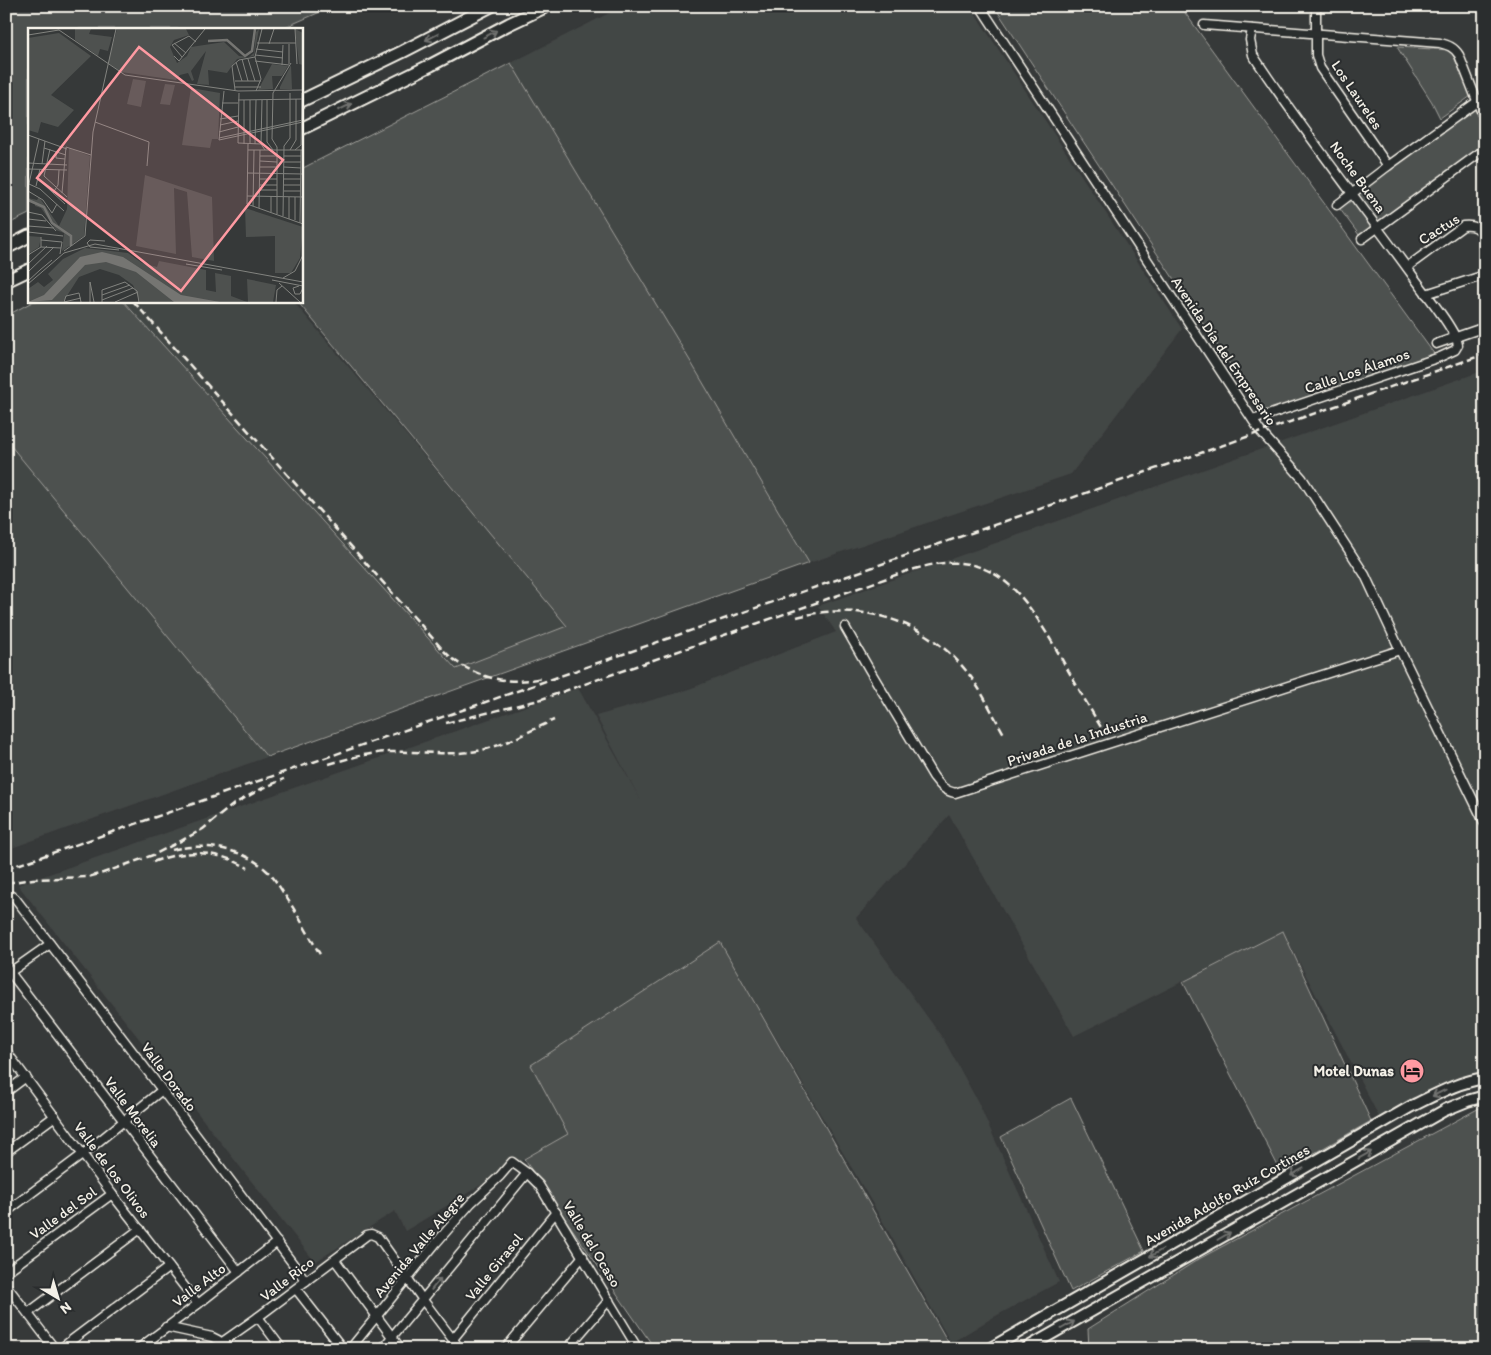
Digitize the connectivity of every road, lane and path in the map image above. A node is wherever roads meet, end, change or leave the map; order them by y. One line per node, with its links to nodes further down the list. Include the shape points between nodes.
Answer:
1 (491, 6): 9 (highway, one-way to 9)
2 (547, 6): 11 (highway, one-way to 2)
3 (980, 6): 29 (street, Avenida Día del Empresario)
4 (1316, 6): 7 (street, Los Laureles)
5 (1204, 25): 6 (street)
6 (1252, 30): 7 (street); 14 (street, Noche Buena, via 1253,55)
7 (1315, 34): 8 (street, via 1448,45 1456,51); 13 (street, Los Laureles, via 1320,68)
8 (1481, 98): 10 (street); 13 (street)
9 (302, 101)
10 (1485, 121)
11 (302, 128)
12 (1485, 149): 16 (street)
13 (1388, 166): 14 (street)
14 (1352, 194): 15 (street); 16 (street, Noche Buena)
15 (1337, 205)
16 (1378, 228): 19 (street); 21 (street, Noche Buena)
17 (1485, 236): 21 (street, Cactus, via 1477,227 1463,226)
18 (28, 237): 20 (highway)
19 (1362, 239)
20 (6, 248)
21 (1407, 267): 25 (street, Noche Buena)
22 (28, 270): 24 (highway)
23 (1485, 275): 25 (street)
24 (6, 281)
25 (1426, 294): 27 (street, Noche Buena)
26 (1485, 327): 27 (street)
27 (1456, 336): 28 (street); 29 (street, Calle Los Álamos, via 1458,347 1450,353)
28 (1436, 344)
29 (1253, 420): 31 (street, Avenida Día del Empresario, via 1302,478 1338,532 1365,575)
30 (845, 628): 31 (street, Privada de la Industria, via 933,776 940,786 955,793)
31 (1400, 650): 32 (street, Avenida Día del Empresario)
32 (1485, 824)
33 (6, 893): 34 (street, Valle Dorado, via 15,898)
34 (50, 944): 35 (street); 39 (street, Valle Dorado)
35 (7, 971): 43 (street, Valle Morelia)
36 (6, 1051): 37 (street, Valle de los Olivos)
37 (26, 1077): 40 (street); 42 (street, Valle de los Olivos)
38 (1485, 1078): 84 (main road, Avenida Adolfo Ruíz Cortines, one-way to 84, via 1459,1083 1410,1107)
39 (162, 1090): 43 (street); 52 (street, Valle Dorado)
40 (6, 1092)
41 (1485, 1096): 85 (main road, one-way to 41, via 1445,1110)
42 (55, 1116): 44 (street); 45 (street, Valle de los Olivos)
43 (123, 1121): 45 (street); 57 (street, Valle Morelia)
44 (6, 1152)
45 (82, 1154): 48 (street, Valle de los Olivos); 49 (street)
46 (512, 1162): 47 (street, Valle del Ocaso); 58 (street, Avenida Valle Alegre)
47 (527, 1173): 50 (street, Valle del Ocaso); 62 (street, one-way to 47)
48 (112, 1194): 51 (street, Valle de los Olivos); 56 (street, Valle del Sol)
49 (6, 1212)
50 (556, 1212): 53 (street, Valle del Ocaso); 70 (street, Valle Girasol)
51 (140, 1229): 55 (street, Valle de los Olivos); 65 (street)
52 (277, 1242): 57 (street, Valle Alto); 59 (street, Valle Dorado)
53 (583, 1256): 63 (street, Valle del Ocaso); 81 (street)
54 (335, 1260): 58 (street, Valle Rico, via 371,1234 378,1237); 59 (street, Valle Rico); 67 (street)
55 (169, 1267): 64 (street, Valle de los Olivos); 73 (street)
56 (6, 1272)
57 (239, 1272): 64 (street, Valle Alto)
58 (407, 1279): 62 (street); 67 (street, Avenida Valle Alegre)
59 (306, 1281): 61 (street, Valle Rico)
60 (6, 1285): 65 (street)
61 (296, 1289): 66 (street, Valle Rico); 76 (street)
62 (423, 1300): 69 (street); 70 (street)
63 (609, 1300): 82 (street); 83 (street, Valle del Ocaso)
64 (198, 1304): 68 (street, Valle Alto)
65 (28, 1313): 72 (street)
66 (258, 1317): 71 (street, Valle Rico); 75 (street)
67 (377, 1317): 69 (street); 77 (street, Avenida Valle Alegre)
68 (166, 1327): 71 (street, via 212,1337); 74 (street, Valle Alto)
69 (392, 1337): 78 (street); 79 (street)
70 (453, 1339): 80 (street)
71 (224, 1346)
72 (54, 1349)
73 (60, 1349)
74 (138, 1349)
75 (282, 1349)
76 (343, 1349)
77 (350, 1349)
78 (382, 1349)
79 (401, 1349)
80 (460, 1349)
81 (506, 1349)
82 (567, 1349)
83 (638, 1349)
84 (989, 1349)
85 (1025, 1349)

